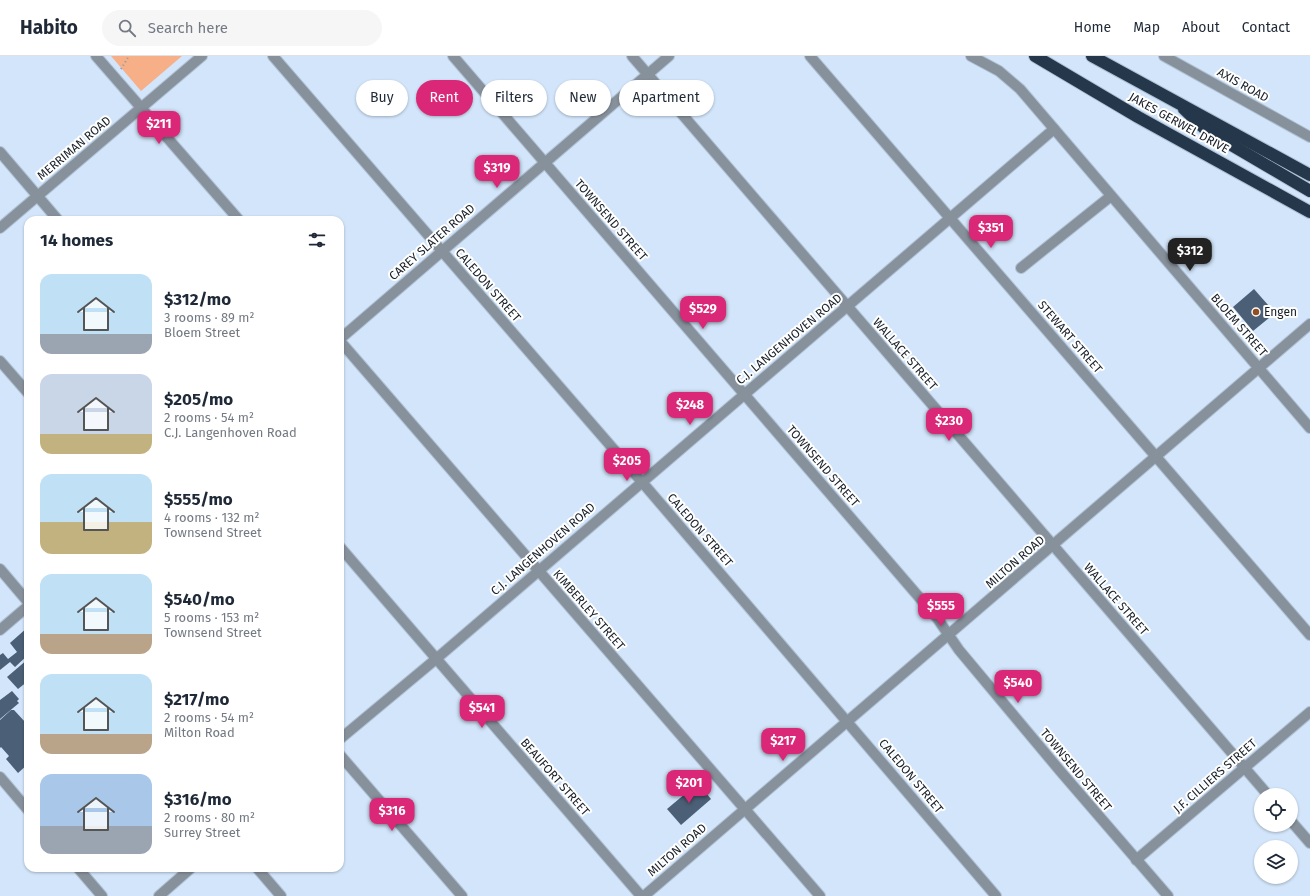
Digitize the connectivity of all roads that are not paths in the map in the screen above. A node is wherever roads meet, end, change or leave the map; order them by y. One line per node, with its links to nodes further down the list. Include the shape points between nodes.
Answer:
1 (96, 56): 14 (street)
2 (202, 56): 14 (street, MERRIMAN ROAD)
3 (273, 56): 28 (street, CALEDON STREET)
4 (453, 56): 18 (street, TOWNSEND STREET)
5 (632, 56): 12 (street, WALLACE STREET)
6 (669, 56): 12 (street, CAREY SLATER ROAD)
7 (810, 56): 26 (street, STEWART STREET)
8 (971, 56): 15 (street, BLOEM STREET, via 1010,80)
9 (1035, 56): 23 (highway, JAKES GERWEL DRIVE, via 1138,117)
10 (1092, 56): 13 (highway, JAKES GERWEL DRIVE)
11 (1164, 56): 16 (street, AXIS ROAD)
12 (648, 74): 18 (street, CAREY SLATER ROAD); 30 (street, WALLACE STREET)
13 (1178, 102): 19 (highway, JAKES GERWEL DRIVE); 20 (highway, via 1206,130)
14 (141, 108): 21 (street, MERRIMAN ROAD); 25 (street)
15 (1054, 129): 22 (street, BLOEM STREET); 26 (street, C.J. LANGENHOVEN ROAD)
16 (1310, 137)
17 (0, 152): 21 (street)
18 (544, 163): 28 (street, CAREY SLATER ROAD); 37 (street, TOWNSEND STREET)
19 (1310, 175)
20 (1310, 191)
21 (38, 196): 24 (street); 27 (street, MERRIMAN ROAD)
22 (1111, 196): 29 (street); 35 (street, BLOEM STREET)
23 (1310, 212)
24 (55, 216)
25 (236, 216)
26 (950, 218): 30 (street, C.J. LANGENHOVEN ROAD); 39 (street, STEWART STREET)
27 (0, 228)
28 (442, 251): 32 (street, CAREY SLATER ROAD); 40 (street, CALEDON STREET)
29 (1021, 268)
30 (847, 307): 37 (street, C.J. LANGENHOVEN ROAD); 41 (street, WALLACE STREET)
31 (1310, 324): 35 (street, MILTON ROAD)
32 (344, 337)
33 (344, 345): 44 (street, KIMBERLEY STREET)
34 (0, 361): 36 (street)
35 (1259, 368): 38 (street, BLOEM STREET); 39 (street, MILTON ROAD)
36 (24, 388)
37 (744, 394): 40 (street, C.J. LANGENHOVEN ROAD); 48 (street, TOWNSEND STREET)
38 (1310, 428)
39 (1156, 457): 41 (street, MILTON ROAD); 49 (street, STEWART STREET)
40 (642, 482): 44 (street, C.J. LANGENHOVEN ROAD); 52 (street, CALEDON STREET)
41 (1054, 546): 48 (street, MILTON ROAD); 55 (street, WALLACE STREET)
42 (344, 552): 50 (street, BEAUFORT STREET)
43 (0, 569): 45 (street)
44 (538, 571): 50 (street, C.J. LANGENHOVEN ROAD); 59 (street, KIMBERLEY STREET)
45 (24, 597)
46 (24, 609): 47 (street)
47 (0, 630)
48 (949, 635): 52 (street, MILTON ROAD); 62 (street, TOWNSEND STREET, via 996,695)
49 (1310, 635)
50 (436, 659): 53 (street, C.J. LANGENHOVEN ROAD); 70 (street, BEAUFORT STREET)
51 (1310, 712): 55 (street, J.F. CILLIERS STREET)
52 (848, 722): 59 (street, MILTON ROAD); 73 (street, CALEDON STREET)
53 (344, 736)
54 (344, 760): 69 (street)
55 (1245, 768): 57 (street, WALLACE STREET); 62 (street, J.F. CILLIERS STREET)
56 (0, 777): 58 (street)
57 (1262, 788)
58 (24, 805)
59 (745, 809): 71 (street, MILTON ROAD); 72 (street, KIMBERLEY STREET)
60 (1298, 829): 61 (street)
61 (1310, 843)
62 (1136, 860): 74 (street, TOWNSEND STREET)
63 (81, 872): 66 (street)
64 (186, 872): 67 (street)
65 (260, 872): 68 (street)
66 (102, 896)
67 (159, 896)
68 (281, 896)
69 (462, 896)
70 (641, 896)
71 (644, 896)
72 (820, 896)
73 (996, 896)
74 (1168, 896)

